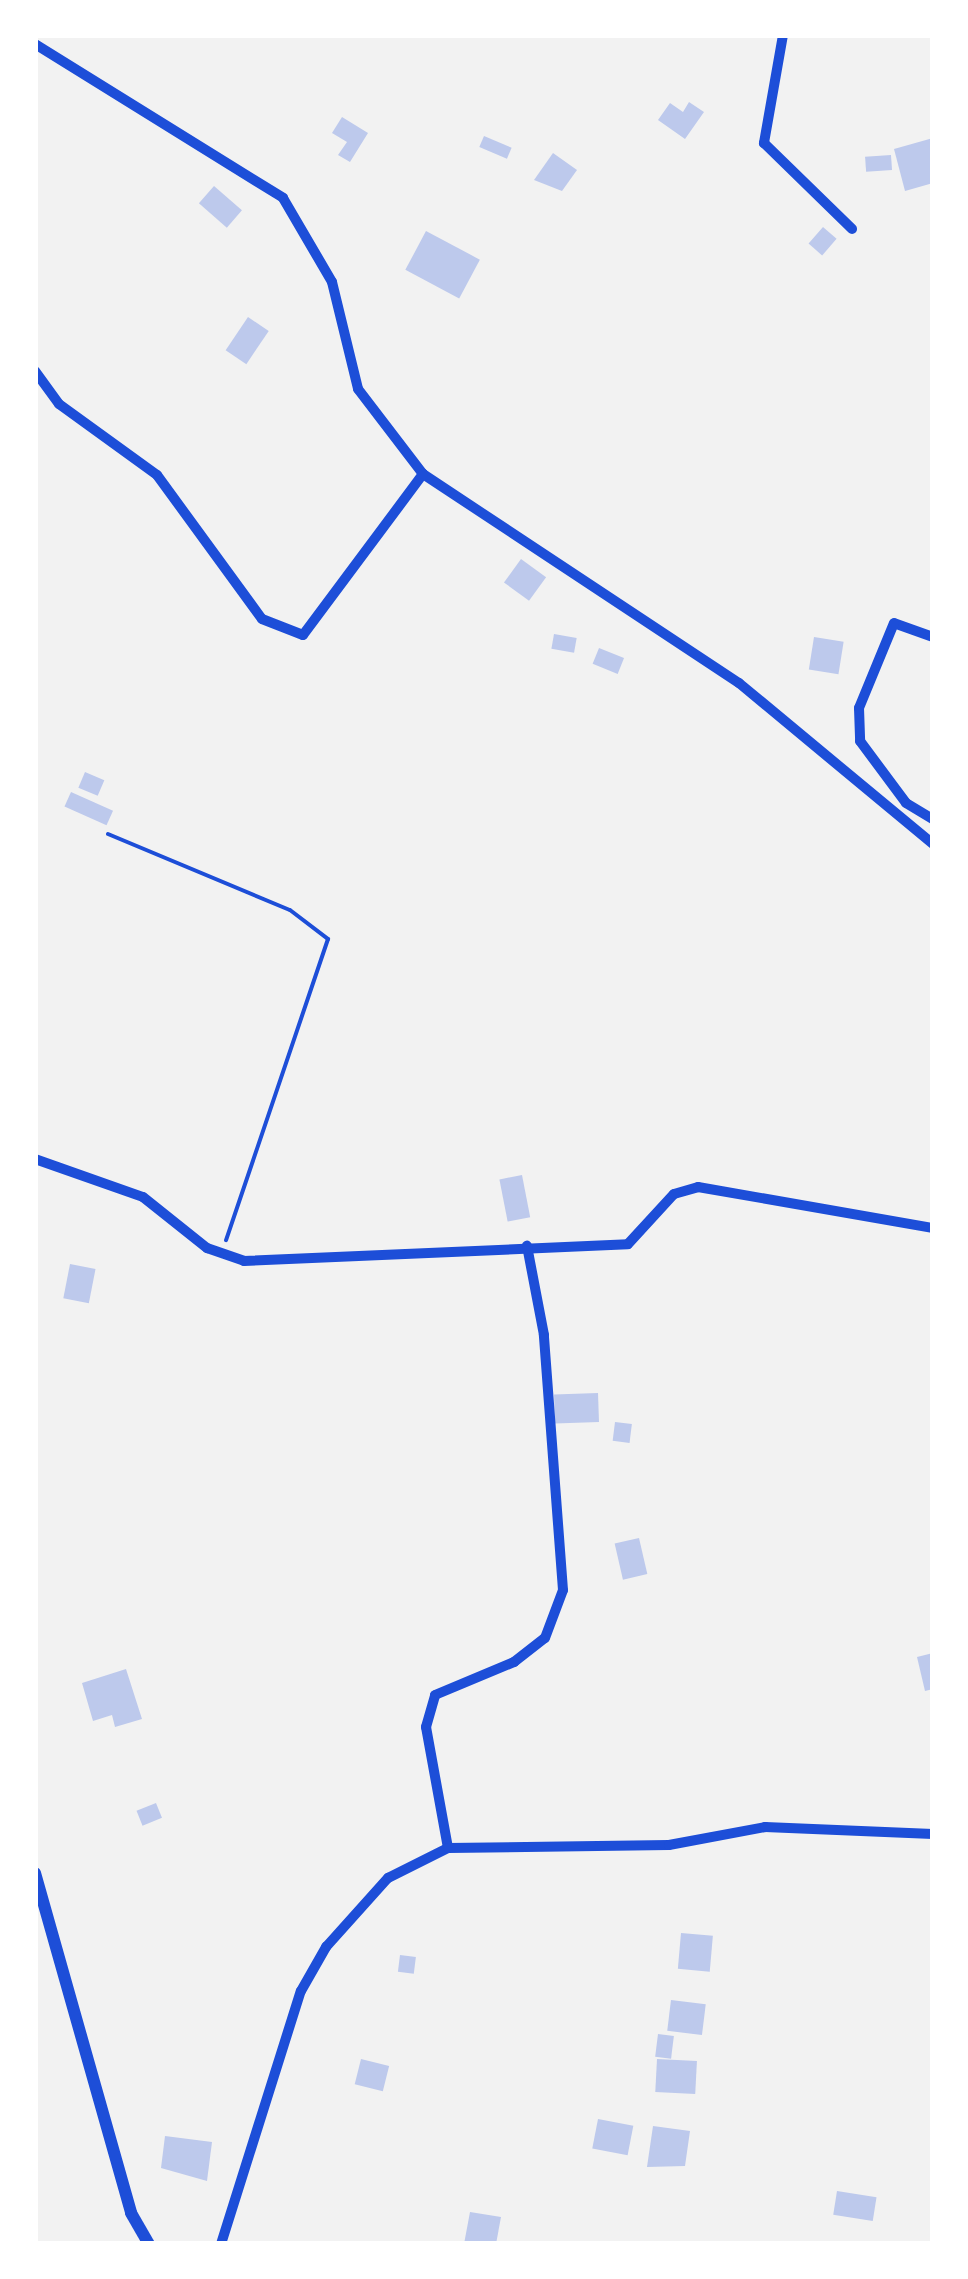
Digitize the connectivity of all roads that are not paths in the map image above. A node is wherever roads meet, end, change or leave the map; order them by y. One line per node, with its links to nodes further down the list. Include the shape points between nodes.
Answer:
1 (783, 35): 3 (street, via 764,143)
2 (35, 44): 5 (street, via 284,198 332,282 358,389)
3 (852, 228)
4 (35, 372): 5 (street, via 59,404 157,475 262,619 303,635)
5 (424, 474): 8 (street, via 740,683)
6 (933, 637): 7 (street, via 894,623 859,708 860,740 906,803)
7 (933, 820)
8 (933, 844)
9 (35, 1158): 11 (street, via 142,1197 207,1248 277,1262)
10 (933, 1228): 11 (street, via 698,1188 674,1194 628,1244)
11 (527, 1246): 13 (street, via 544,1335 563,1590 545,1638 514,1662 435,1695 426,1727)
12 (933, 1834): 13 (street, via 765,1827 669,1844)
13 (448, 1848): 16 (street, via 388,1878 326,1947 301,1991)
14 (35, 1873): 15 (street, via 131,2213)
15 (149, 2244)
16 (220, 2244)

